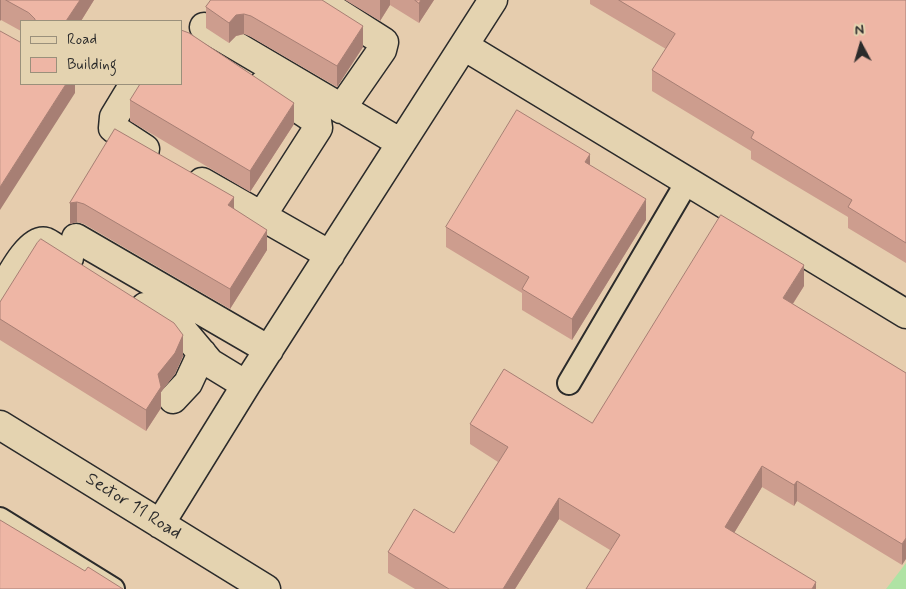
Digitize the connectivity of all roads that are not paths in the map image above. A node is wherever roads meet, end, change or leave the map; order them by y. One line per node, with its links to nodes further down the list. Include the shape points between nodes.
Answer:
1 (318, 0): 6 (street, via 384,42 382,50)
2 (493, 0): 4 (street)
3 (193, 31): 6 (street); 11 (street, via 196,40 317,120 318,128)
4 (464, 46): 7 (street); 10 (street)
5 (133, 85): 9 (street, via 114,117 113,128)
6 (341, 109): 7 (street)
7 (401, 143): 13 (street)
8 (116, 147): 9 (street)
9 (170, 172): 11 (street); 13 (street)
10 (687, 182): 15 (street); 18 (lane)
11 (261, 217): 13 (street)
12 (76, 238): 16 (street)
13 (325, 262): 16 (street)
14 (0, 294): 17 (street, via 28,248 36,242 45,242 184,332)
15 (906, 314)
16 (269, 350): 19 (street)
17 (202, 353): 19 (street, via 210,363); 20 (street, via 188,383)
18 (570, 383)
19 (246, 385): 23 (street)
20 (173, 399)
21 (0, 425): 23 (street, Sector 11 Road)
22 (0, 519): 24 (lane)
23 (160, 524): 25 (street, Sector 11 Road)
24 (113, 589)
25 (266, 589)

